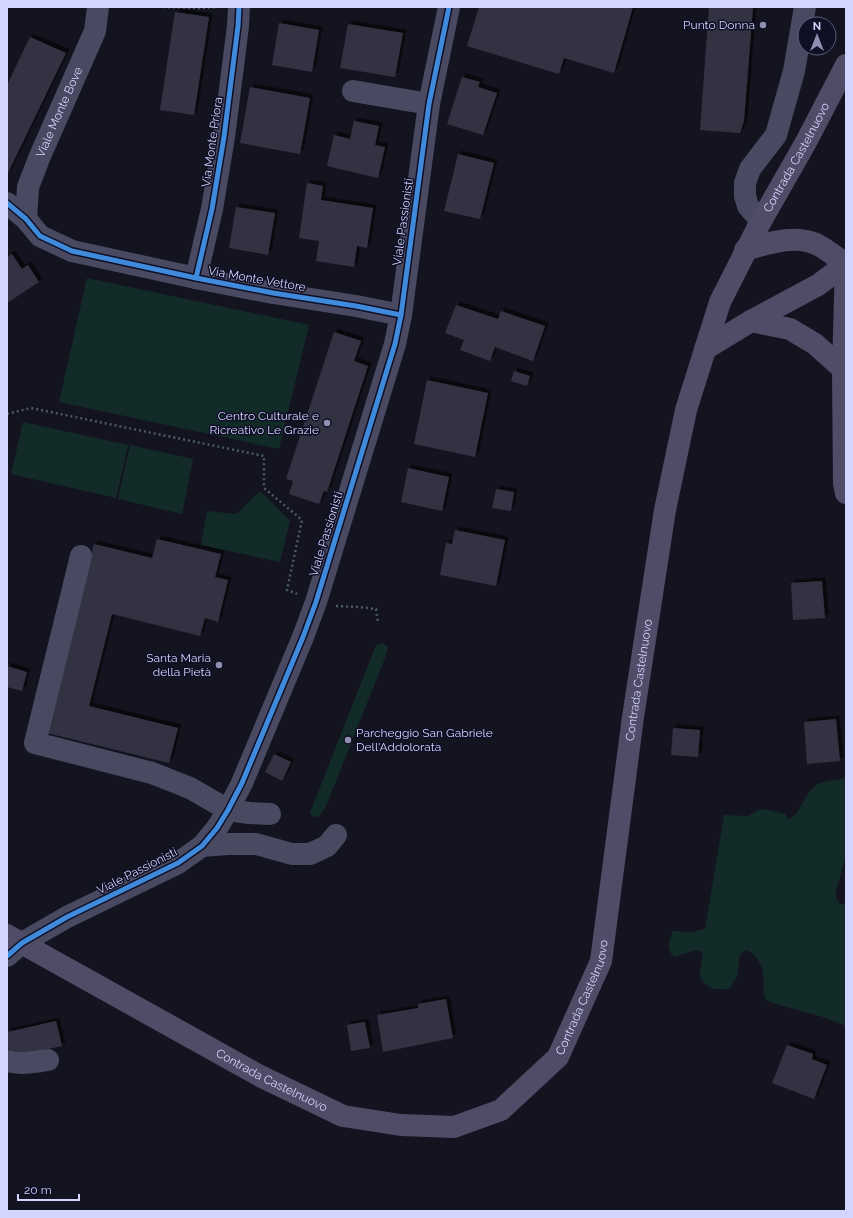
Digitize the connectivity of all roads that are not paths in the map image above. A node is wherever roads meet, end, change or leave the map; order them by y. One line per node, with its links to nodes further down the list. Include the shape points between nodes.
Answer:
1 (98, 7): 9 (street, Viale Monte Bove, via 95,32 40,156)
2 (239, 7): 13 (street, Via Monte Priora, via 224,137 212,209)
3 (449, 7): 7 (street, Viale Passionisti)
4 (805, 7): 10 (street, via 794,71 776,134 750,169 745,183 748,206)
5 (846, 64): 10 (main road, Contrada Castelnuovo)
6 (353, 91): 7 (street)
7 (429, 104): 14 (street, Viale Passionisti)
8 (7, 203): 9 (street, Via Monte Vettore)
9 (17, 218): 13 (street, Via Monte Vettore, via 40,236 72,251)
10 (761, 221): 11 (main road, Contrada Castelnuovo)
11 (745, 250): 12 (main road, via 776,241 798,240 816,244); 16 (main road, Contrada Castelnuovo, via 720,302)
12 (846, 264): 15 (main road, via 818,284); 17 (main road)
13 (196, 278): 14 (street, Via Monte Vettore)
14 (401, 315): 20 (street, Viale Passionisti, via 395,344 316,602)
15 (752, 321): 16 (main road); 17 (main road, via 790,329 815,344)
16 (705, 350): 25 (main road, Contrada Castelnuovo, via 686,410 665,510 633,718 601,961 558,1056 500,1110 454,1127 401,1125 343,1116 260,1076)
17 (843, 369): 18 (main road)
18 (846, 493)
19 (81, 556): 21 (street, via 35,743 152,772 190,788)
20 (242, 783): 21 (street, Viale Passionisti); 21 (street, via 255,801 270,814)
21 (228, 810): 23 (street, via 238,830); 24 (street, Viale Passionisti)
22 (336, 835): 23 (street, via 327,846 310,854 292,854)
23 (256, 844): 24 (street)
24 (202, 846): 25 (street, Viale Passionisti, via 178,863)
25 (12, 945)
26 (48, 1060): 27 (street, via 29,1063)
27 (7, 1061)

